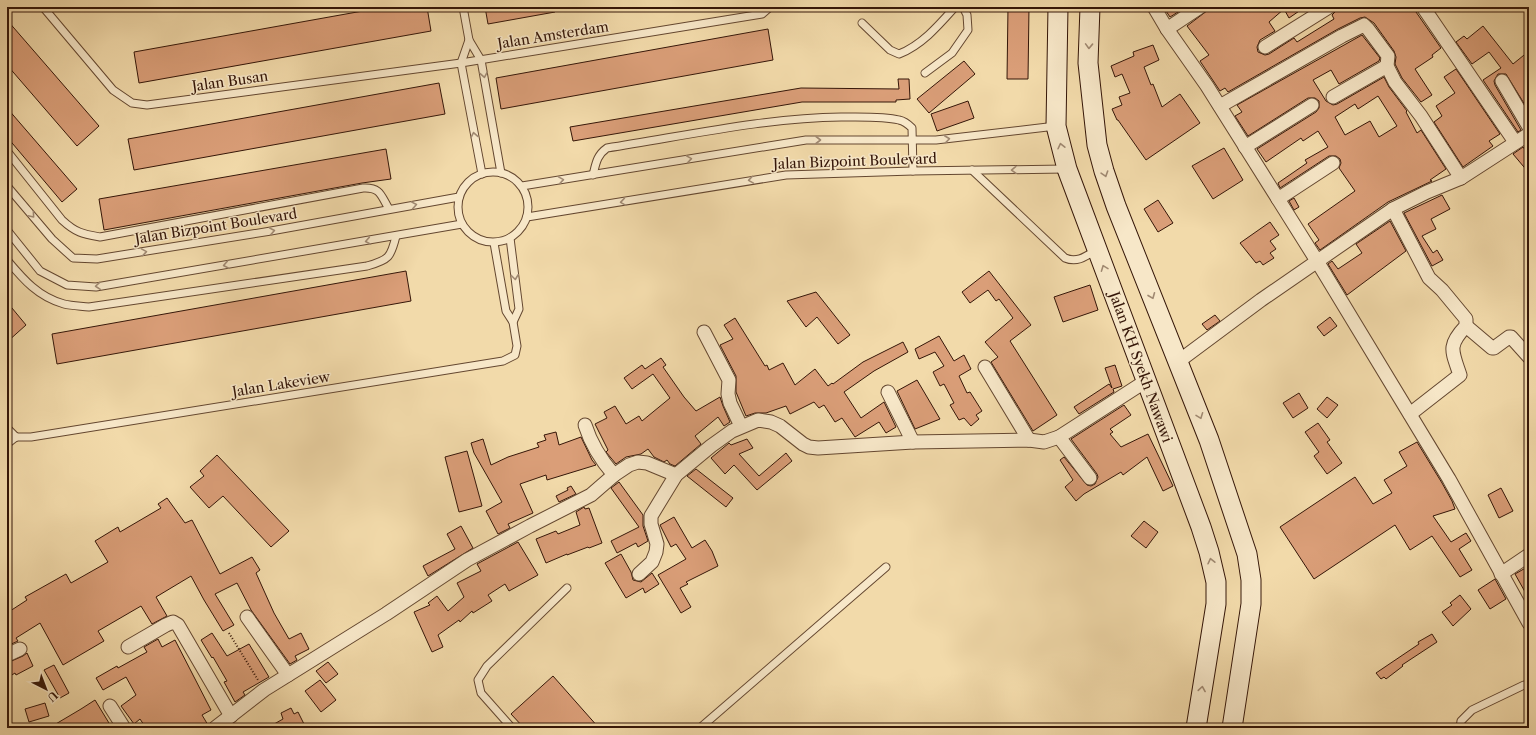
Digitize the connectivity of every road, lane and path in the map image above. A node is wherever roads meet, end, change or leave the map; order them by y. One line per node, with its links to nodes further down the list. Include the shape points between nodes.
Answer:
1 (44, 7): 17 (lane, Jalan Busan, via 113,90 132,103 147,106)
2 (463, 7): 14 (lane)
3 (954, 7): 12 (lane, via 937,28 907,51 899,54 890,50)
4 (963, 7): 19 (lane, via 968,30 952,53)
5 (1058, 7): 24 (main road, Jalan KH Syekh Nawawi)
6 (1090, 7): 58 (main road, one-way to 58, via 1088,63 1097,145 1116,206)
7 (1154, 7): 13 (street)
8 (1200, 7): 13 (street)
9 (1329, 7): 15 (street)
10 (1423, 7): 28 (street)
11 (770, 8): 16 (lane, Jalan Amsterdam, via 762,14)
12 (862, 23)
13 (1167, 29): 23 (street)
14 (469, 40): 16 (lane); 17 (lane)
15 (1265, 47)
16 (481, 60): 17 (lane, Jalan Busan); 35 (lane, one-way to 35)
17 (461, 63): 36 (lane, one-way to 17)
18 (1387, 66): 21 (street); 23 (street, via 1388,56 1364,25); 38 (street, via 1395,82 1421,116)
19 (925, 73)
20 (1502, 81): 25 (street)
21 (1333, 97)
22 (1312, 105): 29 (street)
23 (1220, 106): 29 (street)
24 (1056, 126): 27 (lane, Jalan Bizpoint Boulevard, one-way to 24, via 936,140); 32 (main road, Jalan KH Syekh Nawawi, one-way to 24)
25 (1529, 127)
26 (1529, 134): 28 (street)
27 (913, 140): 34 (lane); 37 (lane, Jalan Bizpoint Boulevard, one-way to 27, via 806,140); 37 (lane, via 912,128 899,120 858,117 808,118 752,124 607,148 597,158)
28 (1515, 142): 38 (street)
29 (1245, 147): 42 (street)
30 (7, 151): 43 (lane, via 62,220 73,230 100,238 372,187 378,190)
31 (1333, 163): 42 (street)
32 (1066, 169): 33 (lane, Jalan Bizpoint Boulevard, one-way to 33); 51 (main road, Jalan KH Syekh Nawawi)
33 (972, 170): 34 (lane, Jalan Bizpoint Boulevard); 51 (lane, via 1065,258 1076,260)
34 (913, 171): 45 (lane, Jalan Bizpoint Boulevard, one-way to 45, via 786,175)
35 (501, 173): 36 (lane); 40 (lane, via 513,178)
36 (482, 174): 41 (lane, via 464,187)
37 (594, 175): 40 (lane, Jalan Bizpoint Boulevard, one-way to 37)
38 (1461, 178): 44 (street)
39 (7, 186): 43 (lane, Jalan Bizpoint Boulevard, one-way to 43, via 52,239 74,258 97,259)
40 (522, 186): 45 (lane, via 528,202)
41 (459, 197): 43 (lane, Jalan Bizpoint Boulevard, one-way to 41); 46 (lane, via 458,210)
42 (1278, 199): 53 (street)
43 (389, 209)
44 (1393, 209): 53 (street); 55 (street, via 1429,278 1461,312 1466,320)
45 (527, 218): 49 (lane, via 521,230)
46 (462, 224): 48 (lane); 50 (lane, via 470,234 481,241)
47 (7, 230): 48 (lane, one-way to 47, via 96,287 67,285 40,271)
48 (396, 236): 52 (lane, via 392,253 380,262 367,266 89,308 64,304 45,297 26,283)
49 (510, 238): 50 (lane); 54 (lane, one-way to 54, via 519,309)
50 (494, 243): 54 (lane, via 506,311)
51 (1097, 249): 60 (main road, Jalan KH Syekh Nawawi, one-way to 51)
52 (7, 260)
53 (1317, 261): 58 (street); 62 (street)
54 (513, 322): 66 (lane, Jalan Lakeview, via 517,346 515,355 504,362 39,436)
55 (1466, 326): 57 (street, via 1492,348 1511,337); 62 (street, via 1452,346 1460,375)
56 (704, 332): 64 (street, via 729,380 730,403)
57 (1529, 357)
58 (1179, 361): 95 (main road, one-way to 95, via 1209,440 1247,554 1251,580 1251,604)
59 (985, 367): 68 (street)
60 (1146, 381): 67 (street); 94 (main road, Jalan KH Syekh Nawawi, one-way to 60, via 1216,604 1216,582 1201,526)
61 (888, 392): 69 (street)
62 (1410, 414): 77 (street, via 1449,478)
63 (585, 425): 71 (street, via 595,449)
64 (741, 426): 69 (street, via 758,420 771,422 809,447 818,448); 72 (street, via 711,446)
65 (7, 428): 66 (lane)
66 (16, 437): 70 (lane)
67 (1059, 437): 68 (street, via 1044,442); 73 (street)
68 (1029, 440): 69 (street)
69 (912, 442)
70 (7, 444)
71 (614, 475): 72 (street, via 629,464 638,462); 85 (street, via 591,495 467,560)
72 (676, 475): 76 (street, via 651,516 650,524 657,544 656,552 652,562)
73 (1090, 478)
74 (1529, 554): 77 (street)
75 (886, 567): 93 (lane)
76 (639, 574)
77 (1501, 574): 80 (street)
78 (567, 588): 92 (lane, via 487,666 478,680 481,693)
79 (247, 617): 85 (street)
80 (1529, 623)
81 (229, 633): 87 (path)
82 (128, 646): 89 (street, via 166,624 173,622 178,625)
83 (20, 649): 84 (street)
84 (7, 655)
85 (288, 675): 87 (street)
86 (1529, 685): 96 (lane, via 1524,685 1472,710 1461,721)
87 (264, 690): 89 (street)
88 (110, 706): 90 (street)
89 (231, 716): 91 (street)
90 (124, 728)
91 (215, 728)
92 (512, 728)
93 (700, 728)
94 (1196, 728)
95 (1232, 728)
96 (1460, 728)

